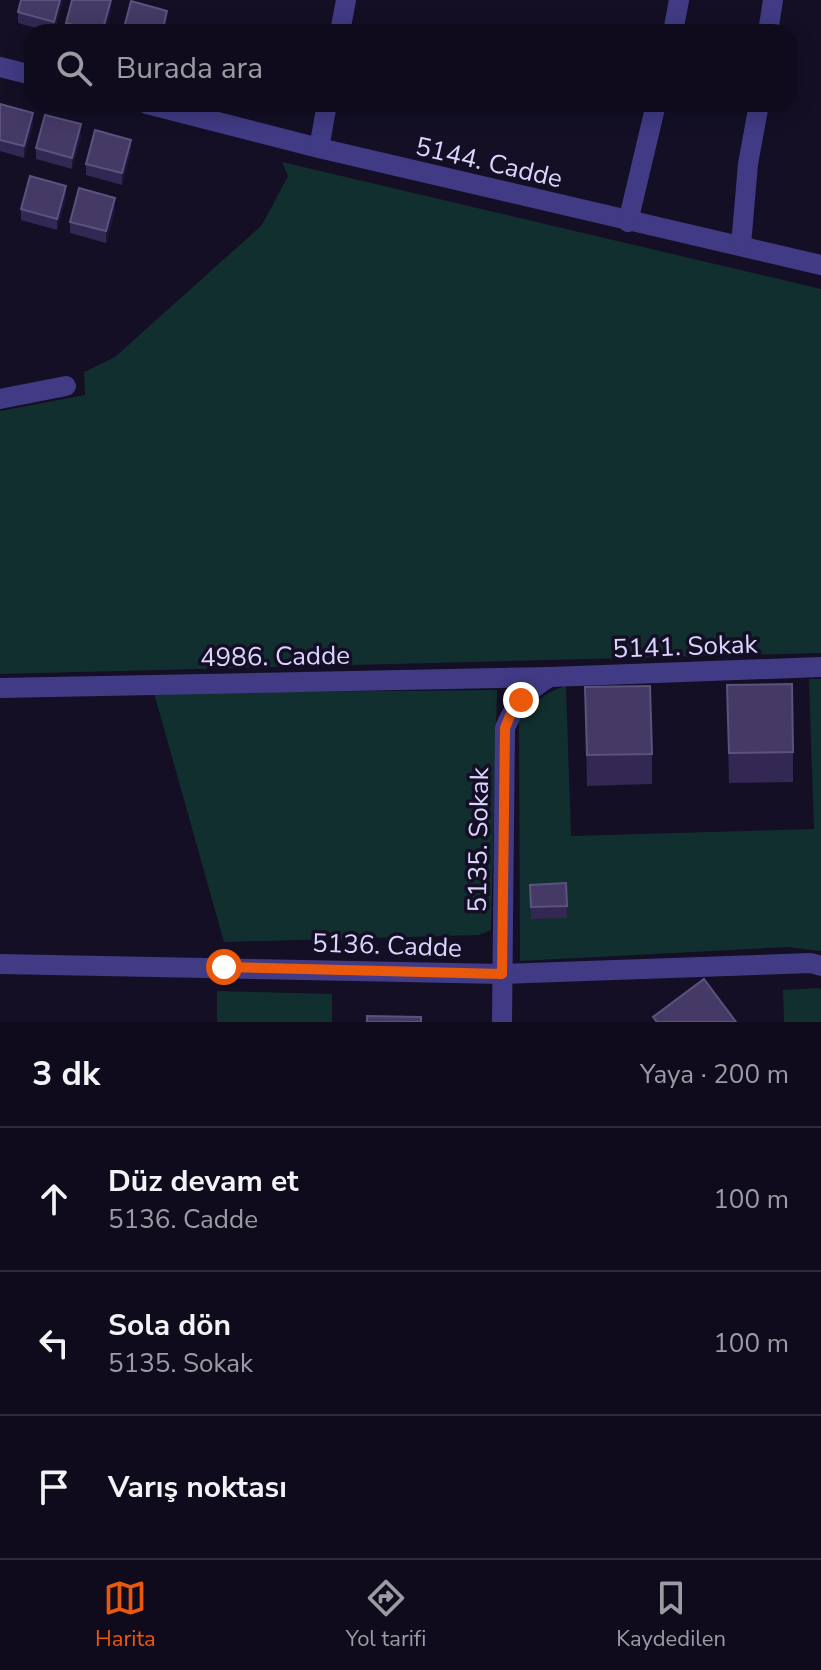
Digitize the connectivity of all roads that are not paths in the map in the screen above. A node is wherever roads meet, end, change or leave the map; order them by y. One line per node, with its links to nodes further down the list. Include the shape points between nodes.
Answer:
1 (346, 0): 4 (street)
2 (679, 0): 5 (street)
3 (773, 0): 6 (street)
4 (342, 24)
5 (674, 24)
6 (769, 24)
7 (0, 67): 8 (street)
8 (24, 73)
9 (178, 112): 13 (street, 5144. Cadde)
10 (326, 112): 13 (street)
11 (654, 112): 14 (street)
12 (758, 112): 15 (street)
13 (319, 148): 14 (street, 5144. Cadde)
14 (628, 222): 15 (street, 5144. Cadde)
15 (741, 245): 16 (street, 5144. Cadde)
16 (821, 265)
17 (66, 386): 18 (street)
18 (0, 399)
19 (821, 667): 20 (street, 5141. Sokak)
20 (550, 677): 21 (street, 4986. Cadde); 24 (street, 5135. Sokak, via 521,700 505,728)
21 (0, 688)
22 (0, 964): 24 (street, 5136. Cadde)
23 (821, 966): 24 (street, 5136. Cadde)
24 (502, 974): 25 (street, 5135. Sokak)
25 (502, 1022)

